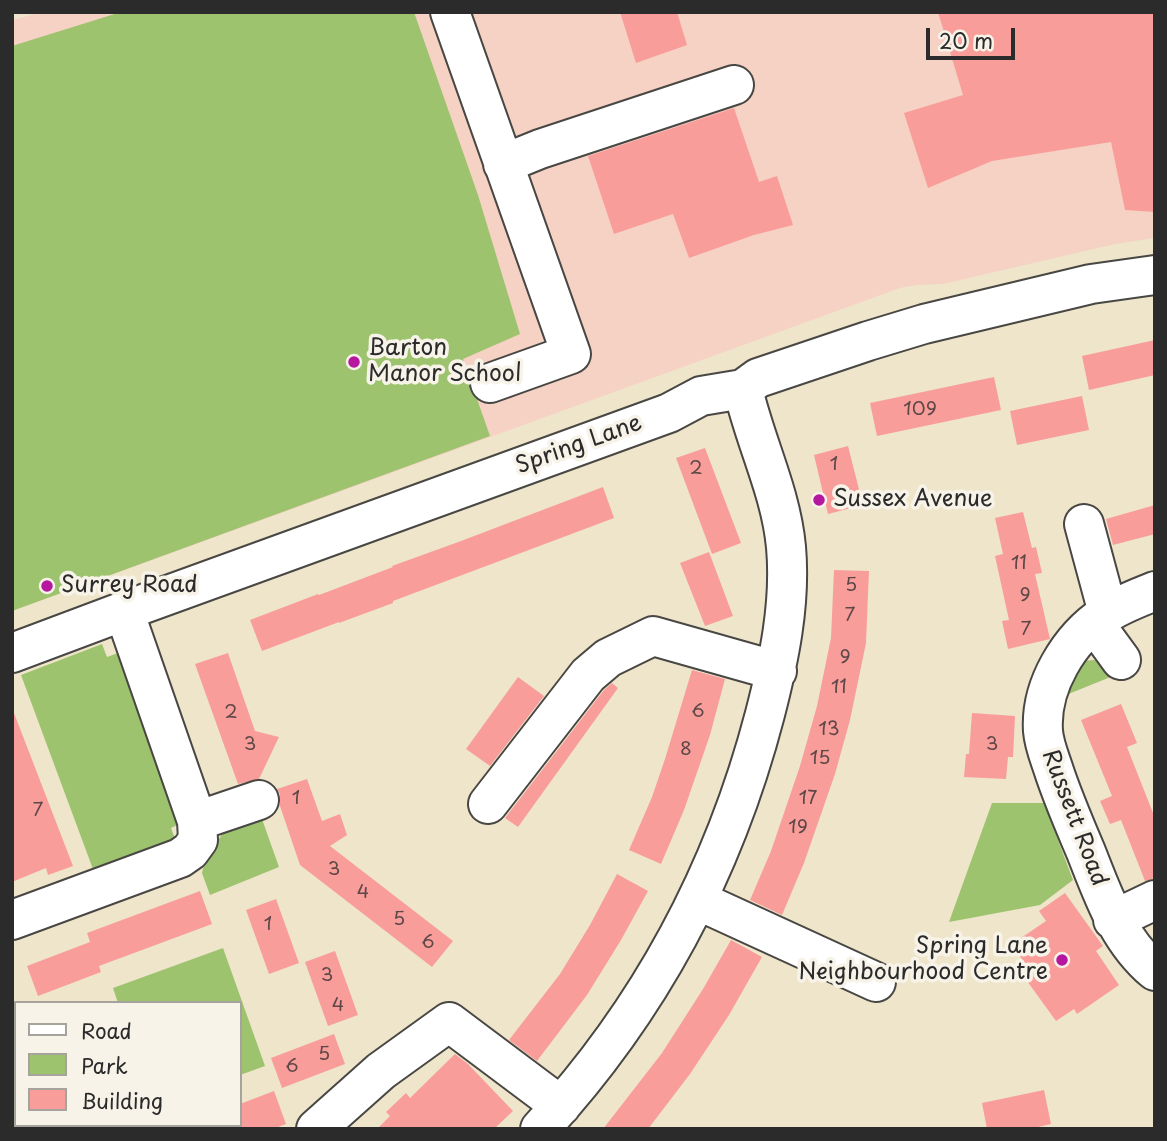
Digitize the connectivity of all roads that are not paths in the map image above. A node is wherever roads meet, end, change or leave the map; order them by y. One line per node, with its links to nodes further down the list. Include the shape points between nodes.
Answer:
1 (450, 12): 3 (street)
2 (734, 85): 3 (street)
3 (503, 164): 5 (street, via 571,354)
4 (1155, 275): 6 (street, Spring Lane, via 1091,284 924,324 758,378)
5 (490, 383)
6 (743, 389): 9 (street, Spring Lane, via 701,397 668,413); 12 (street, via 780,510 786,548 786,594)
7 (1084, 524): 8 (street)
8 (1122, 607): 11 (street); 19 (street, Russett Road, via 1077,640 1055,674 1043,732 1060,788)
9 (124, 611): 10 (street, Spring Lane); 15 (street)
10 (12, 653)
11 (1121, 660)
12 (776, 671): 14 (street, via 653,636 608,658 588,675); 16 (street, via 742,793)
13 (259, 800): 15 (street)
14 (488, 804)
15 (197, 821): 18 (street, via 198,840 180,858)
16 (697, 900): 21 (street); 22 (street, via 626,1024)
17 (1155, 900): 19 (street)
18 (12, 920)
19 (1113, 920): 20 (street, Russett Road)
20 (1155, 971)
21 (876, 982)
22 (550, 1117): 23 (street, via 449,1022 381,1071)
23 (316, 1129)

